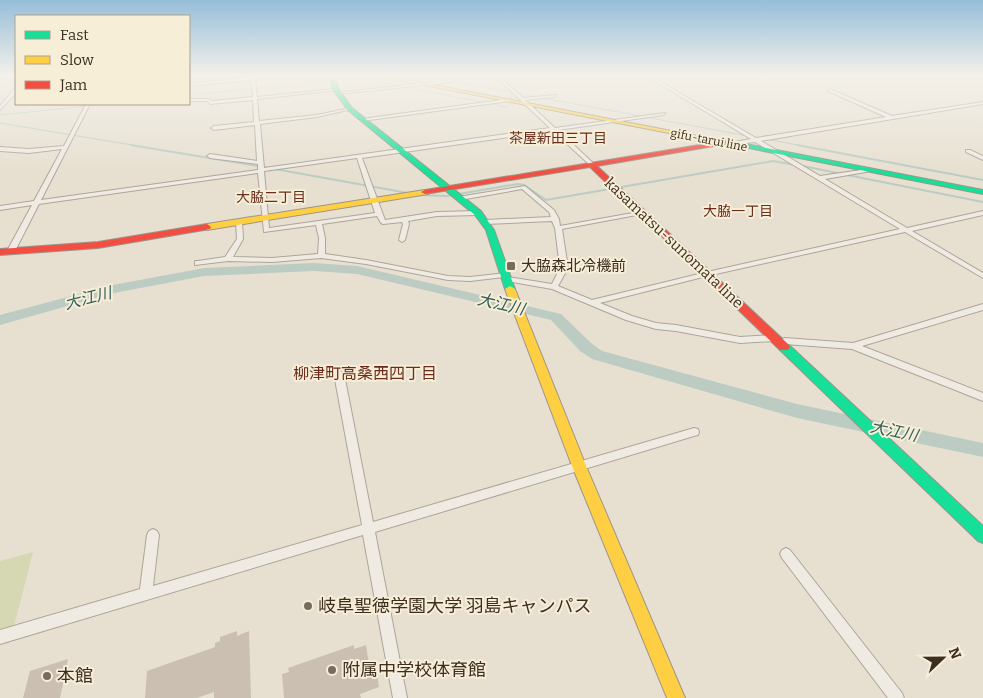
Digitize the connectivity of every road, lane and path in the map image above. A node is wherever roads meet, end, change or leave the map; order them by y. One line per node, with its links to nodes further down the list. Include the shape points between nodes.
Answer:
1 (86, 108): 19 (street)
2 (255, 108): 14 (street)
3 (453, 108): 12 (street)
4 (531, 108): 16 (street)
5 (551, 108): 13 (main road, gifu-tarui line)
6 (702, 108): 17 (street)
7 (870, 108): 11 (street)
8 (956, 108): 11 (street)
9 (350, 109): 12 (main road); 14 (street)
10 (663, 114): 13 (street)
11 (893, 118): 17 (street)
12 (362, 120): 21 (main road)
13 (613, 121): 16 (street); 18 (main road, gifu-tarui line)
14 (256, 123): 15 (street); 27 (street)
15 (214, 128)
16 (554, 128): 21 (street); 28 (street)
17 (756, 140): 18 (street); 23 (street)
18 (728, 144): 23 (main road, gifu-tarui line); 28 (main road)
19 (66, 147): 20 (street, via 29,151); 36 (street)
20 (0, 149)
21 (401, 151): 25 (street); 32 (main road)
22 (968, 151): 26 (street)
23 (778, 153): 29 (main road, gifu-tarui line); 31 (street)
24 (210, 156): 27 (street)
25 (359, 157): 30 (street); 35 (street)
26 (983, 158)
27 (260, 163): 30 (street)
28 (592, 165): 32 (main road, kasamatsu-sunomata line); 38 (main road, kasamatsu-sunomata line)
29 (866, 170): 31 (street); 33 (main road, gifu-tarui line)
30 (260, 171): 36 (street); 42 (street)
31 (820, 178): 48 (street)
32 (448, 188): 34 (main road); 35 (main road, kasamatsu-sunomata line)
33 (983, 192)
34 (460, 198): 41 (main road); 44 (street, via 523,187 547,205)
35 (375, 200): 40 (street); 42 (main road, kasamatsu-sunomata line)
36 (37, 203): 37 (street); 50 (street)
37 (0, 208)
38 (642, 212): 47 (street); 54 (main road, kasamatsu-sunomata line)
39 (983, 213): 48 (street)
40 (379, 214): 43 (street, via 383,222); 46 (street)
41 (482, 217): 43 (street, via 437,214); 44 (street); 56 (main road, via 493,237)
42 (264, 218): 45 (main road, kasamatsu-sunomata line); 46 (street, via 268,232)
43 (404, 219): 49 (street)
44 (556, 219): 47 (street)
45 (239, 222): 50 (main road, kasamatsu-sunomata line, via 98,245); 52 (street, via 240,239)
46 (319, 224): 51 (street)
47 (558, 228): 57 (street, via 564,266)
48 (906, 230): 54 (street); 55 (street)
49 (402, 240)
50 (6, 252)
51 (321, 256): 52 (street); 56 (street, via 448,278)
52 (228, 259): 53 (street)
53 (198, 263)
54 (707, 274): 58 (street); 60 (main road, kasamatsu-sunomata line)
55 (983, 276)
56 (506, 277): 57 (street); 65 (main road)
57 (554, 288): 58 (street)
58 (593, 302): 60 (street, via 656,326 740,340)
59 (983, 307): 61 (street)
60 (776, 340): 61 (street); 68 (main road, kasamatsu-sunomata line)
61 (852, 346): 63 (street)
62 (339, 374): 66 (street)
63 (983, 397)
64 (694, 432): 65 (street)
65 (579, 466): 66 (street); 73 (main road)
66 (367, 528): 70 (street); 72 (street)
67 (153, 535): 70 (street)
68 (983, 536)
69 (786, 554): 74 (street)
70 (146, 593): 71 (street)
71 (0, 638)
72 (400, 698)
73 (676, 698)
74 (897, 698)

